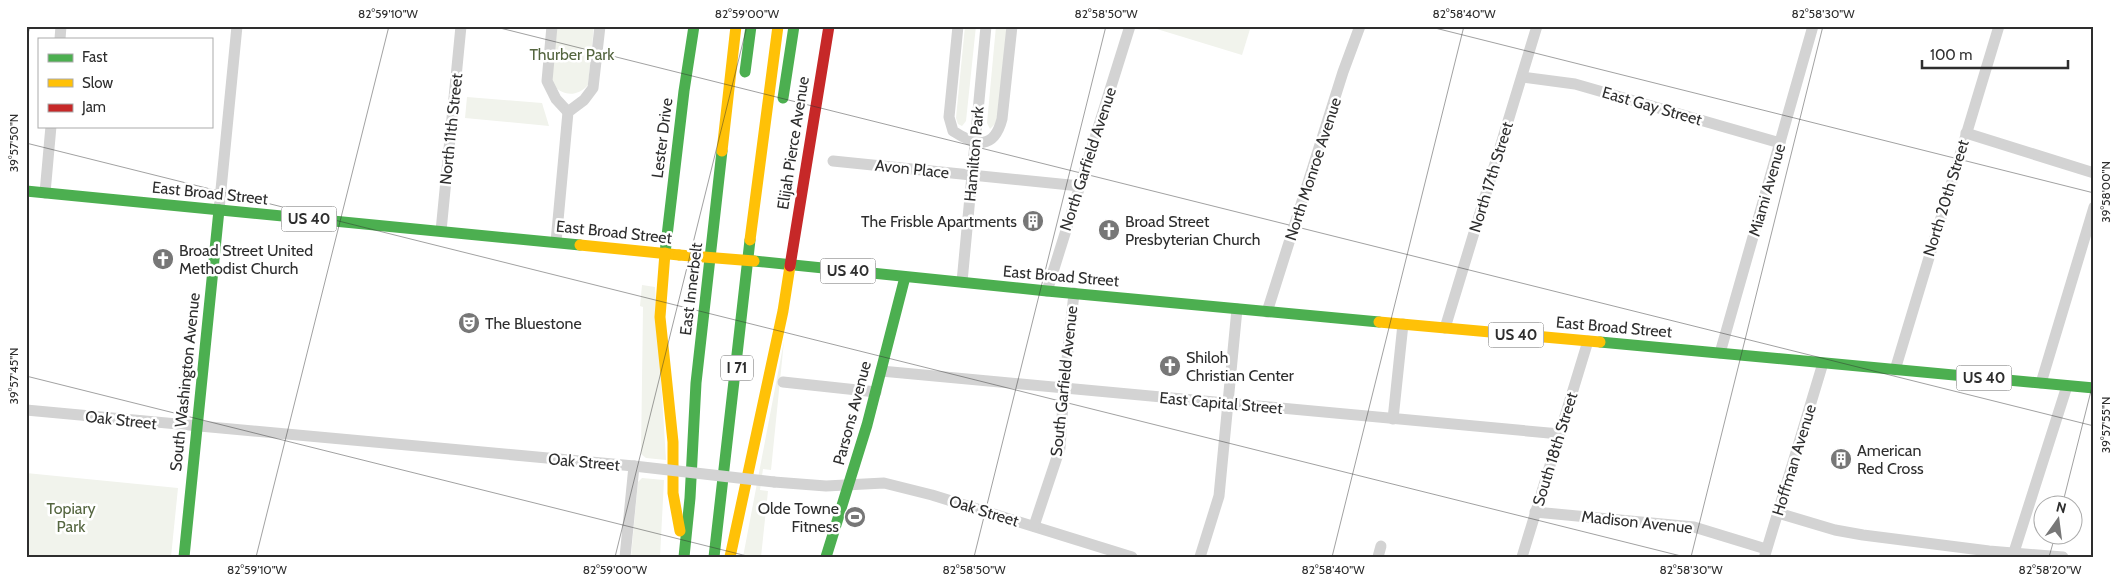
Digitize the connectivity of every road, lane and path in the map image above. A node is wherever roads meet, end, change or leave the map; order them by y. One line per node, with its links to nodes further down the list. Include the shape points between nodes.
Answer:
1 (237, 26): 37 (street)
2 (461, 26): 39 (street, North 11th Street)
3 (552, 26): 22 (street, via 548,81 556,99)
4 (600, 26): 22 (street, via 593,88)
5 (694, 26): 41 (main road, Lester Drive)
6 (736, 26): 29 (main road, East Innerbelt / I 71)
7 (751, 26): 20 (main road)
8 (778, 26): 38 (main road, I 71)
9 (794, 26): 21 (main road)
10 (829, 26): 42 (main road, Elijah Pierce Avenue)
11 (958, 26): 26 (street, via 950,117 953,131)
12 (986, 26): 26 (street, Hamilton Park)
13 (1012, 26): 26 (street, via 998,133 990,141)
14 (1130, 26): 33 (street, North Garfield Avenue)
15 (1360, 26): 48 (street, North Monroe Avenue)
16 (1537, 26): 19 (street, North 17th Street)
17 (1813, 26): 27 (street, Miami Avenue)
18 (1999, 26): 25 (street, North 20th Street)
19 (1522, 77): 27 (street, East Gay Street, via 1575,84); 50 (street, North 17th Street)
20 (744, 84)
21 (781, 108)
22 (568, 112): 40 (street)
23 (52, 128): 35 (street)
24 (735, 130): 29 (main road)
25 (1966, 133): 31 (street); 54 (street, North 20th Street)
26 (975, 143): 32 (street, Hamilton Park)
27 (1780, 143): 52 (street, Miami Avenue)
28 (774, 144): 38 (main road, via 767,179)
29 (723, 152): 74 (main road, East Innerbelt / I 71, via 696,383)
30 (834, 161): 32 (street, Avon Place)
31 (2094, 173)
32 (973, 175): 33 (street, Avon Place); 44 (street, Hamilton Park)
33 (1080, 186): 45 (street, North Garfield Avenue)
34 (26, 191): 35 (main road, East Broad Street / US 40)
35 (45, 193): 37 (main road, East Broad Street / US 40)
36 (2094, 207): 57 (street)
37 (219, 210): 39 (main road, East Broad Street / US 40); 65 (main road, South Washington Avenue)
38 (754, 216): 77 (main road, I 71)
39 (441, 231): 40 (main road, East Broad Street / US 40)
40 (556, 242): 41 (main road, East Broad Street / US 40)
41 (665, 253): 42 (main road, East Broad Street / US 40, bridge); 74 (main road, Lester Drive, via 660,317 673,442 673,493)
42 (790, 266): 43 (main road, East Broad Street / US 40); 78 (main road, Elijah Pierce Avenue)
43 (905, 277): 44 (main road, East Broad Street / US 40); 55 (main road, Parsons Avenue)
44 (962, 282): 45 (main road, East Broad Street / US 40)
45 (1047, 291): 46 (main road, East Broad Street / US 40)
46 (1074, 293): 47 (main road, East Broad Street / US 40); 59 (street, South Garfield Avenue)
47 (1237, 309): 48 (main road, East Broad Street / US 40); 62 (street)
48 (1267, 312): 49 (main road, East Broad Street / US 40)
49 (1403, 324): 50 (main road, East Broad Street / US 40); 64 (street)
50 (1445, 328): 51 (main road, East Broad Street / US 40)
51 (1588, 342): 52 (main road, East Broad Street / US 40); 66 (street, South 18th Street)
52 (1720, 354): 53 (main road, East Broad Street / US 40)
53 (1823, 363): 54 (main road, East Broad Street / US 40); 70 (street, Hoffman Avenue)
54 (1895, 370): 57 (main road, East Broad Street / US 40)
55 (881, 371): 59 (street, East Capital Street); 61 (main road, Parsons Avenue)
56 (783, 382): 61 (street)
57 (2041, 383): 58 (main road, East Broad Street / US 40)
58 (2067, 386): 60 (main road, East Broad Street / US 40); 72 (street)
59 (1064, 388): 62 (street, East Capital Street); 71 (street, South Garfield Avenue, via 1060,448)
60 (2094, 388)
61 (876, 392): 68 (main road, Parsons Avenue)
62 (1228, 404): 64 (street, East Capital Street); 81 (street, via 1219,496)
63 (26, 410): 65 (street, Oak Street)
64 (1392, 419): 66 (street, East Capital Street)
65 (197, 427): 67 (street, Oak Street); 75 (main road, South Washington Avenue)
66 (1560, 434): 69 (street, South 18th Street)
67 (634, 466): 68 (street, Oak Street, bridge, via 819,486); 76 (street)
68 (850, 484): 71 (street, Oak Street, via 884,483 915,490); 79 (main road, Parsons Avenue)
69 (1535, 512): 73 (street, Madison Avenue, via 1694,527); 82 (street, South 18th Street)
70 (1778, 513): 72 (street, via 1863,535); 73 (street, Hoffman Avenue)
71 (1034, 526): 80 (street, Oak Street)
72 (2014, 552): 83 (street)
73 (1765, 553)
74 (684, 554)
75 (184, 557)
76 (625, 557)
77 (714, 557)
78 (730, 557)
79 (826, 557)
80 (1132, 557)
81 (1200, 557)
82 (1522, 557)
83 (2064, 557)

